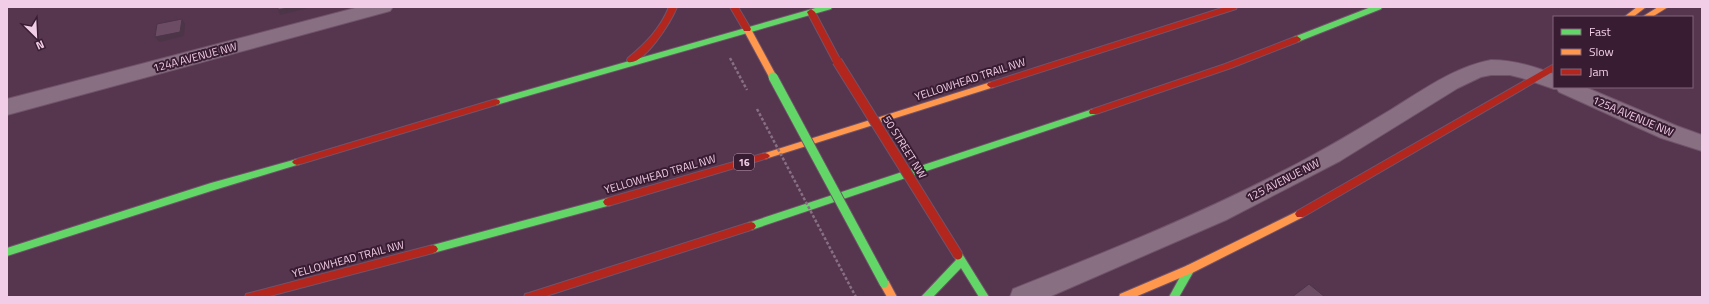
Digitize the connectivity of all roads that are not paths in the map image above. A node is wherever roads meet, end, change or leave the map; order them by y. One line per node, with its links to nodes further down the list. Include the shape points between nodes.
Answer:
1 (383, 7): 10 (street, 124A AVENUE NW)
2 (673, 7): 14 (main road, via 665,26 648,47)
3 (734, 7): 13 (main road)
4 (828, 7): 9 (main road)
5 (1233, 7): 22 (main road, YELLOWHEAD TRAIL NW / 16, via 707,174)
6 (1378, 7): 23 (main road, via 1221,68 933,166)
7 (1642, 7): 11 (main road)
8 (1664, 7): 12 (main road)
9 (810, 9): 13 (main road); 20 (main road, 50 STREET NW, bridge, via 837,61)
10 (348, 12): 17 (street, 124A AVENUE NW)
11 (1629, 16)
12 (1648, 16)
13 (747, 29): 14 (main road); 24 (main road, bridge)
14 (626, 64): 19 (main road, via 211,187)
15 (1549, 75): 21 (main road, 125 AVENUE NW, via 1314,207); 27 (street, 125 AVENUE NW, via 1497,67 1470,74 1332,155 1271,187)
16 (1568, 88): 18 (street, 125A AVENUE NW, via 1669,132)
17 (7, 107)
18 (1702, 143)
19 (7, 252)
20 (960, 258): 25 (main road); 26 (main road, 50 STREET NW)
21 (1190, 269): 28 (main road, 125 AVENUE NW); 29 (main road)
22 (250, 297)
23 (529, 297)
24 (892, 297)
25 (926, 297)
26 (984, 297)
27 (1022, 297)
28 (1124, 297)
29 (1174, 297)

